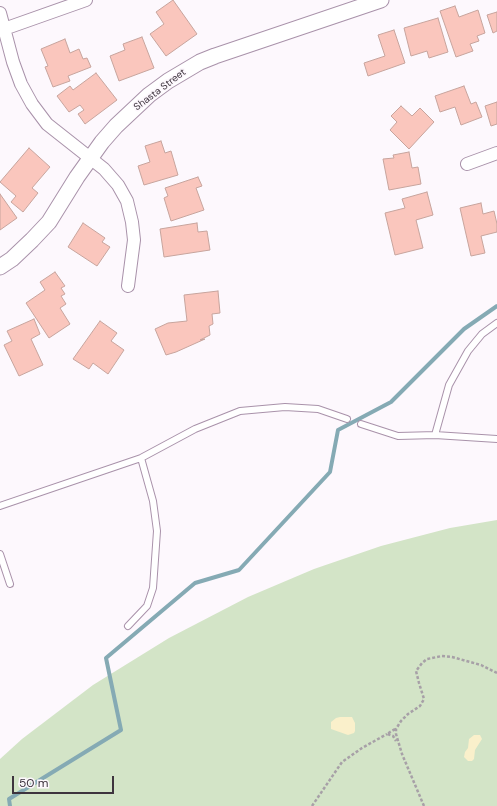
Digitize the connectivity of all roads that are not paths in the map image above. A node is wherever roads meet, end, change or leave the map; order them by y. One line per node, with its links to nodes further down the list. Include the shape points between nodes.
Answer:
1 (86, 0): 4 (street)
2 (382, 0): 6 (street, Shasta Street, via 200,62 149,95 116,126)
3 (0, 13): 4 (street)
4 (4, 29): 6 (street, via 21,84 32,104 47,124)
5 (497, 153): 7 (street)
6 (90, 158): 8 (street, Shasta Street, via 49,222 12,259); 9 (street, via 118,185 127,201 134,240)
7 (466, 164)
8 (0, 267)
9 (128, 286)
10 (497, 323): 13 (lane, via 482,334 468,352 449,385)
11 (347, 419): 15 (lane, via 318,409 285,407 240,411 194,429)
12 (361, 424): 13 (lane, via 398,436)
13 (436, 435): 14 (lane)
14 (497, 439)
15 (141, 458): 16 (lane); 19 (lane, via 153,500 157,530 153,588 147,606)
16 (0, 506)
17 (0, 554): 18 (lane)
18 (10, 584)
19 (128, 626)

